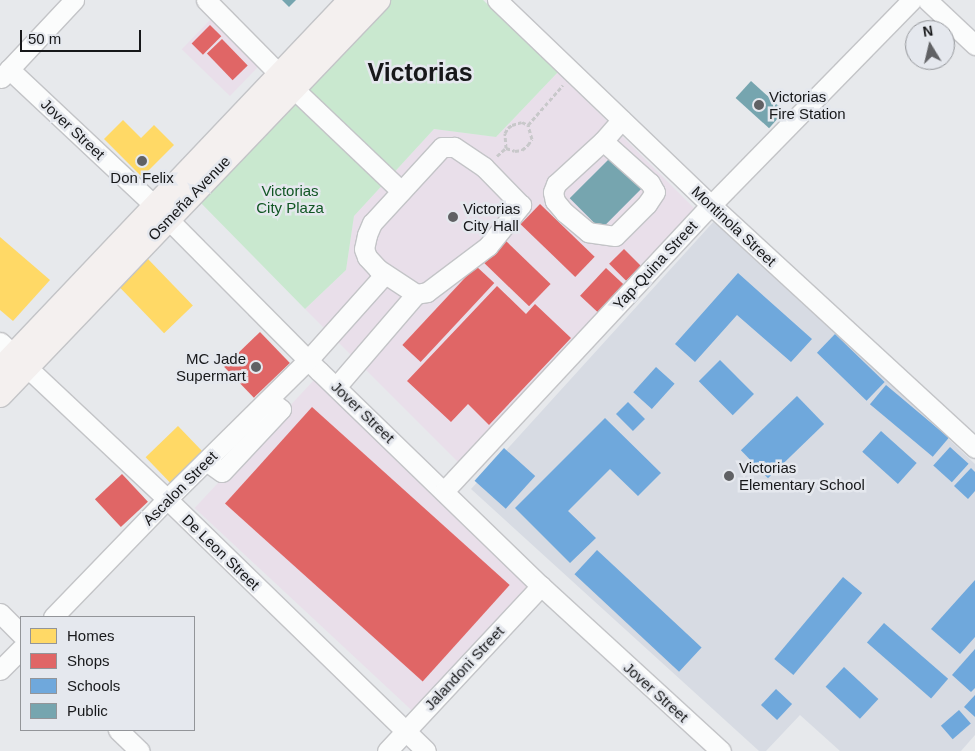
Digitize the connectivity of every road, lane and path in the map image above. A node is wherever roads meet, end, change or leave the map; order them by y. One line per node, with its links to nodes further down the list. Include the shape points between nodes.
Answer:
1 (74, 0): 10 (street)
2 (206, 0): 11 (street)
3 (351, 0): 11 (main road, Osmeña Avenue)
4 (378, 0): 11 (main road, Osmeña Avenue)
5 (498, 0): 9 (street, Montinola Street)
6 (912, 0): 18 (street, Yap-Quina Street)
7 (927, 0): 8 (street)
8 (975, 45)
9 (574, 73): 12 (street, Montinola Street); 13 (path)
10 (4, 74): 19 (street, Jover Street)
11 (287, 82): 17 (street); 19 (main road, Osmeña Avenue)
12 (621, 120): 14 (street); 18 (street, Montinola Street)
13 (528, 125): 15 (path, via 522,122 512,125 505,133); 15 (path, via 532,138 528,145 515,151)
14 (603, 141): 14 (street, via 556,184 553,192 555,201 565,213 588,232 614,236 648,204 655,192 650,183)
15 (506, 148): 16 (path)
16 (484, 168): 17 (street, via 454,147 442,147); 21 (street, via 522,204 488,246 427,292)
17 (401, 191): 20 (street, via 372,223 364,249 367,257)
18 (711, 205): 26 (street, Montinola Street); 27 (street, Yap-Quina Street)
19 (162, 213): 22 (main road, Osmeña Avenue); 23 (street, Jover Street)
20 (385, 274): 21 (street); 23 (street, Ascalon Street)
21 (416, 294): 24 (street)
22 (10, 358): 25 (main road, Osmeña Avenue); 28 (street, De Leon Street)
23 (308, 360): 24 (street, Jover Street); 28 (street, Ascalon Street)
24 (336, 387): 27 (street, Jover Street)
25 (0, 395)
26 (975, 448)
27 (444, 491): 29 (street, Jover Street)
28 (167, 499): 31 (street, Ascalon Street); 36 (street, De Leon Street)
29 (541, 586): 36 (street, Jalandoni Street); 40 (street, Jover Street)
30 (0, 614): 32 (street)
31 (54, 616)
32 (20, 633)
33 (20, 650): 34 (street)
34 (0, 670)
35 (119, 731): 37 (street)
36 (405, 731): 38 (street, Jalandoni Street); 39 (street, De Leon Street)
37 (140, 751)
38 (387, 751)
39 (426, 751)
40 (721, 751)

